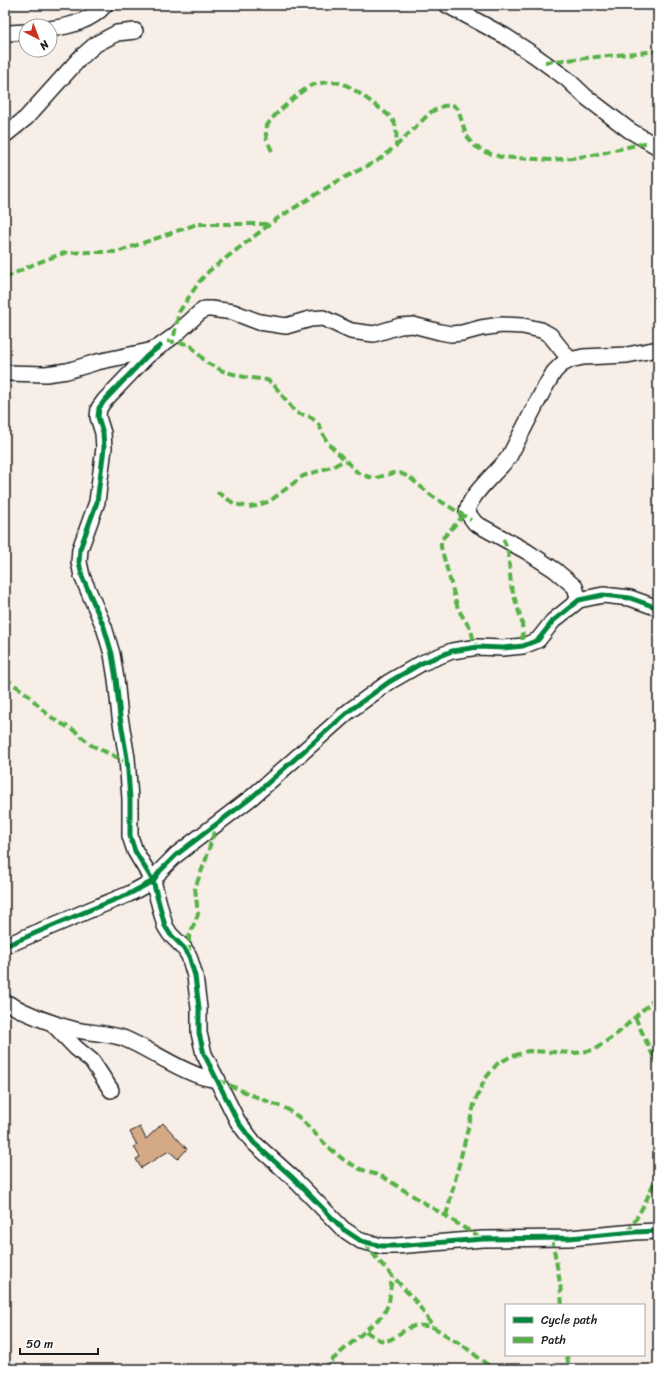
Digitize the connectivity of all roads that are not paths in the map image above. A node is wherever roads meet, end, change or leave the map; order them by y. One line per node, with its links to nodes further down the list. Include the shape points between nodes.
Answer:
1 (105, 5): 3 (street, via 94,15 80,22)
2 (447, 5): 8 (street, via 505,36 534,55 629,130)
3 (58, 27)
4 (135, 31): 7 (street, via 117,33 96,44 80,58 26,118)
5 (18, 32): 6 (street)
6 (5, 35)
7 (5, 135)
8 (658, 147)
9 (160, 346): 11 (street, via 199,313 211,309 233,312 259,322 286,326 323,318 351,332 374,334 413,325 451,334 501,325 523,326 550,335); 12 (street, via 67,371 46,374); 15 (street, via 99,408 98,418 104,448 102,472 97,502 80,550 79,562 112,654 127,758 130,836 135,851)
10 (658, 349): 11 (street, via 627,355)
11 (570, 360): 13 (street, via 554,372 509,457 474,496 467,512 475,523 555,570 575,587)
12 (5, 373)
13 (579, 600): 14 (street, via 603,595 630,598); 15 (street, via 553,621 538,640 523,646 478,647 452,651 422,663 389,682 349,711 252,796 176,855)
14 (658, 608)
15 (153, 881): 16 (street, via 129,894); 19 (street, via 164,926 189,956 200,1008 199,1033 204,1054)
16 (5, 946)
17 (5, 1002): 18 (street)
18 (52, 1022): 19 (street, via 74,1030 123,1038 201,1077); 20 (street, via 92,1061)
19 (218, 1080): 21 (street, via 238,1122 254,1143 292,1176 343,1229 361,1241 396,1246 483,1239 569,1238)
20 (111, 1090)
21 (658, 1231)

